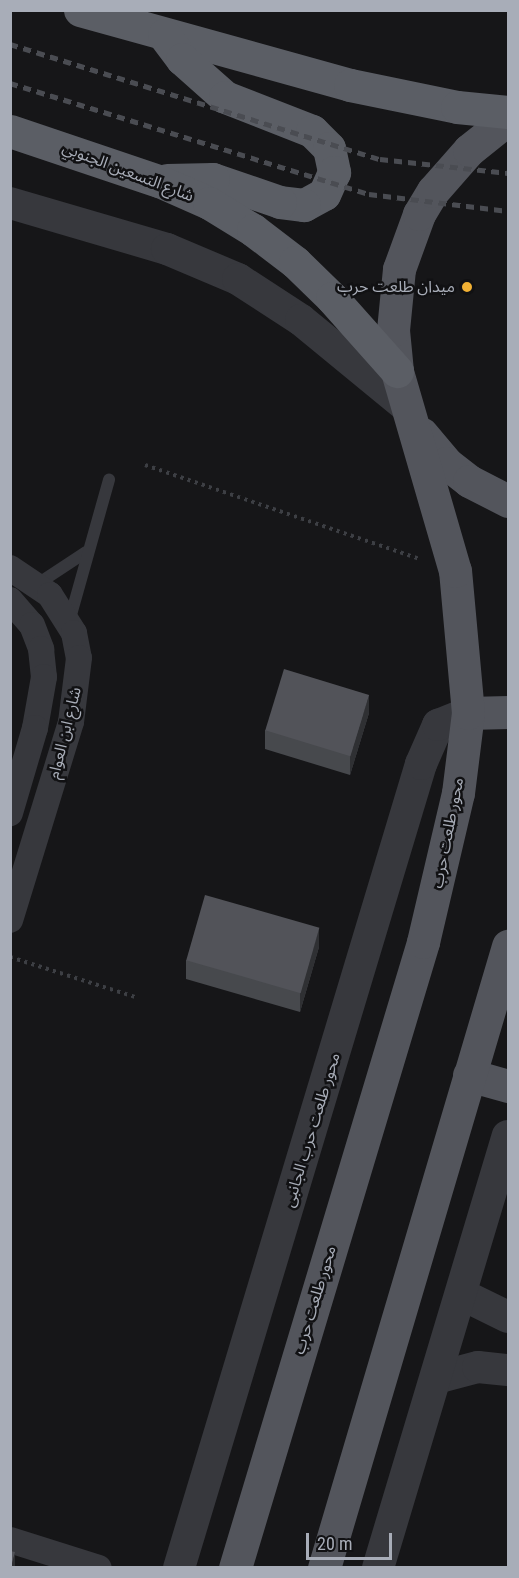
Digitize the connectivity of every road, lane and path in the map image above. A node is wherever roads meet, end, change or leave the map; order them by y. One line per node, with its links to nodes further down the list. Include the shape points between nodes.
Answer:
1 (80, 10): 2 (highway)
2 (164, 35): 3 (highway, via 404,98); 6 (highway, via 195,72 225,96 312,131 329,148 334,172 324,194 304,205 280,202 213,179 179,177)
3 (508, 112)
4 (508, 119): 8 (main road, محور طلعت حرب, via 450,170 412,231 399,268 394,299)
5 (10, 131): 6 (highway, شارع التسعين الجنوبي)
6 (159, 181): 8 (highway, شارع التسعين الجنوبي, via 209,203 295,262)
7 (10, 203): 9 (street, via 167,249 238,279 301,320)
8 (397, 371): 9 (main road, محور طلعت حرب)
9 (411, 416): 12 (main road, via 446,463 469,481); 15 (main road, محور طلعت حرب)
10 (145, 465): 15 (path)
11 (108, 480): 13 (lane)
12 (508, 501)
13 (86, 552): 16 (lane); 18 (lane)
14 (10, 568): 16 (street, شارع ابن العوام)
15 (455, 571): 20 (main road, محور طلعت حرب)
16 (36, 585): 18 (street, شارع ابن العوام, via 50,595)
17 (10, 600): 21 (street, شارع ابن العوام, via 32,625 41,649 44,677 35,728)
18 (69, 622): 22 (street, شارع ابن العوام, via 79,658 77,692)
19 (508, 712): 20 (main road)
20 (468, 713): 35 (street, محور طلعت حرب الجانبى, via 438,725 421,764); 36 (main road, محور طلعت حرب, via 455,804 426,932)
21 (10, 813)
22 (10, 920)
23 (508, 946): 26 (main road)
24 (10, 957): 25 (path)
25 (135, 997)
26 (469, 1075): 27 (main road); 37 (main road)
27 (508, 1086)
28 (508, 1136): 29 (street)
29 (461, 1294): 30 (street); 32 (street)
30 (508, 1317)
31 (508, 1370): 32 (street, via 478,1367)
32 (436, 1378): 38 (street)
33 (10, 1540): 34 (street)
34 (99, 1568)
35 (179, 1568)
36 (235, 1568)
37 (324, 1568)
38 (378, 1568)

